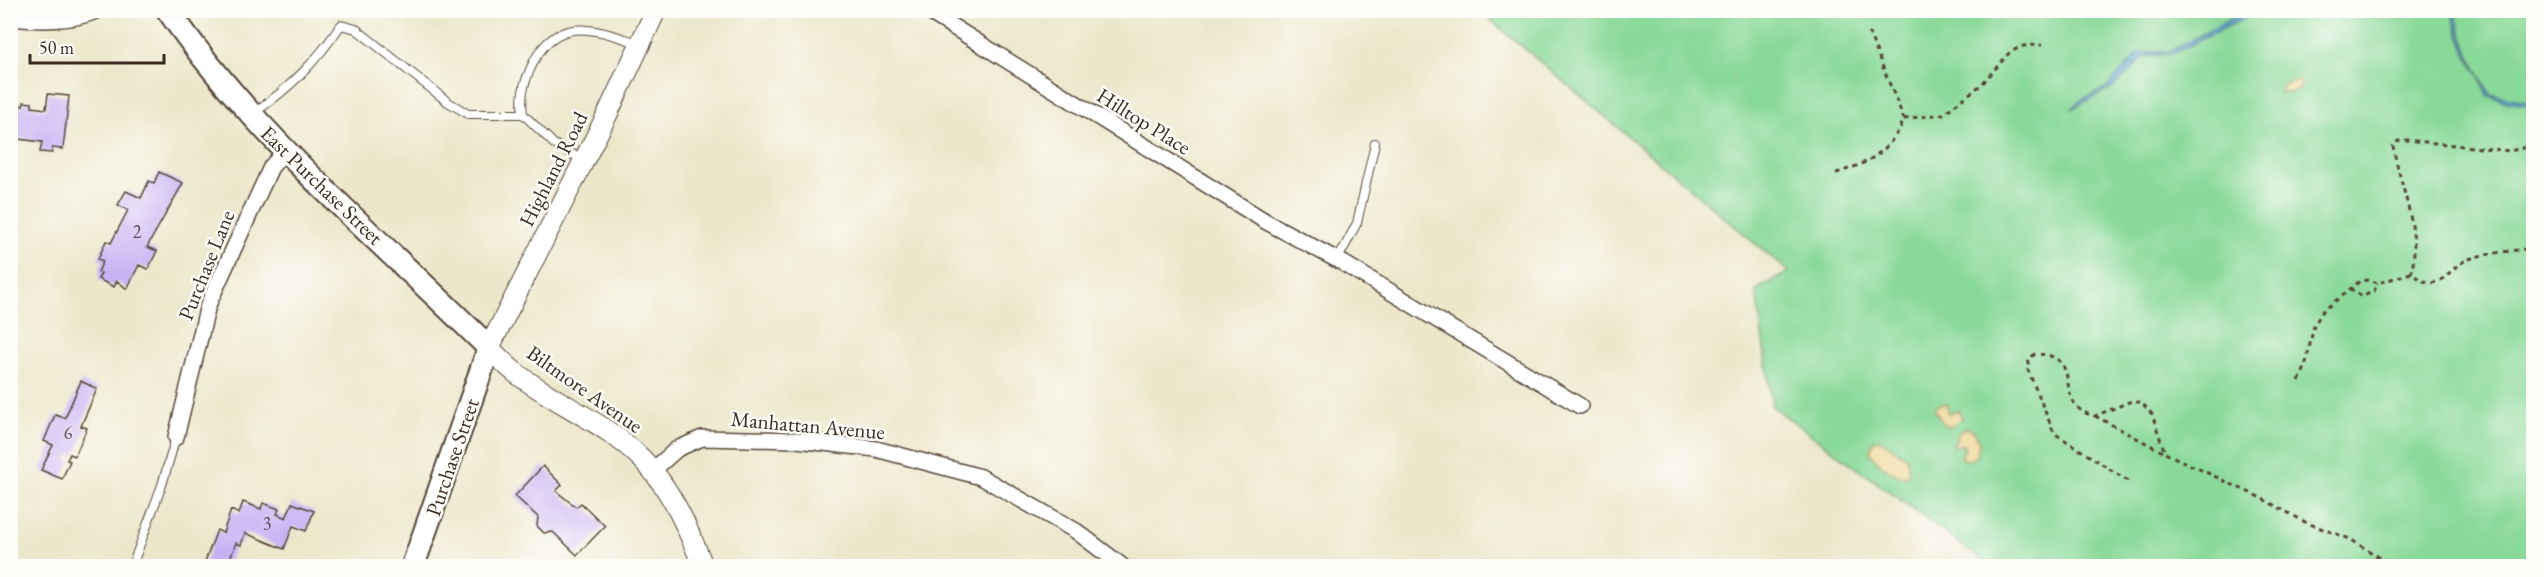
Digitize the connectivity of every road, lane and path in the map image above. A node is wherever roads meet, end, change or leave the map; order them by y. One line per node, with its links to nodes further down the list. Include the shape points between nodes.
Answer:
1 (99, 10): 5 (street, via 47,21)
2 (168, 10): 10 (main road, East Purchase Street, via 201,58)
3 (656, 10): 7 (street, Highland Road)
4 (926, 10): 18 (street, Hilltop Place, via 1265,221)
5 (10, 18)
6 (1869, 33): 11 (path)
7 (640, 44): 9 (lane, via 600,31 561,31 544,43 520,93); 15 (street, Highland Road)
8 (2042, 45): 11 (path, via 2010,52 1982,84 1943,114)
9 (523, 114): 10 (lane, via 468,114 356,29 341,25 288,89); 15 (lane, via 554,144)
10 (250, 116): 14 (main road, East Purchase Street)
11 (1904, 118): 16 (path, via 1886,150 1861,166)
12 (1375, 143): 18 (lane, via 1357,223)
13 (2534, 146): 19 (path, via 2510,151 2432,141 2394,143 2414,252)
14 (285, 151): 22 (main road, East Purchase Street); 26 (street, Purchase Lane, via 271,167 208,305)
15 (584, 160): 22 (street, Highland Road)
16 (1836, 173)
17 (2534, 248): 19 (path, via 2469,258 2435,283 2427,283)
18 (1340, 262): 24 (street, Hilltop Place)
19 (2411, 273): 20 (path)
20 (2378, 283): 21 (path, via 2360,281); 21 (path, via 2374,291 2362,297)
21 (2349, 289): 23 (path, via 2323,311 2314,325)
22 (489, 348): 28 (street, Biltmore Avenue, via 516,373 614,435); 31 (main road, Purchase Street)
23 (2299, 381)
24 (1580, 406)
25 (2095, 416): 27 (path); 27 (path, via 2129,402 2141,402 2152,414); 29 (path, via 2078,409 2068,393 2064,366 2042,354 2029,359 2028,370 2054,433)
26 (176, 437): 30 (lane)
27 (2165, 453): 34 (path, via 2307,523 2350,539)
28 (652, 471): 32 (street, Biltmore Avenue, via 684,521); 33 (street, Manhattan Avenue, via 677,449 702,438 797,440 876,449 981,477 1076,531)
29 (2128, 481)
30 (132, 567)
31 (412, 567)
32 (703, 567)
33 (1122, 567)
34 (2393, 567)

